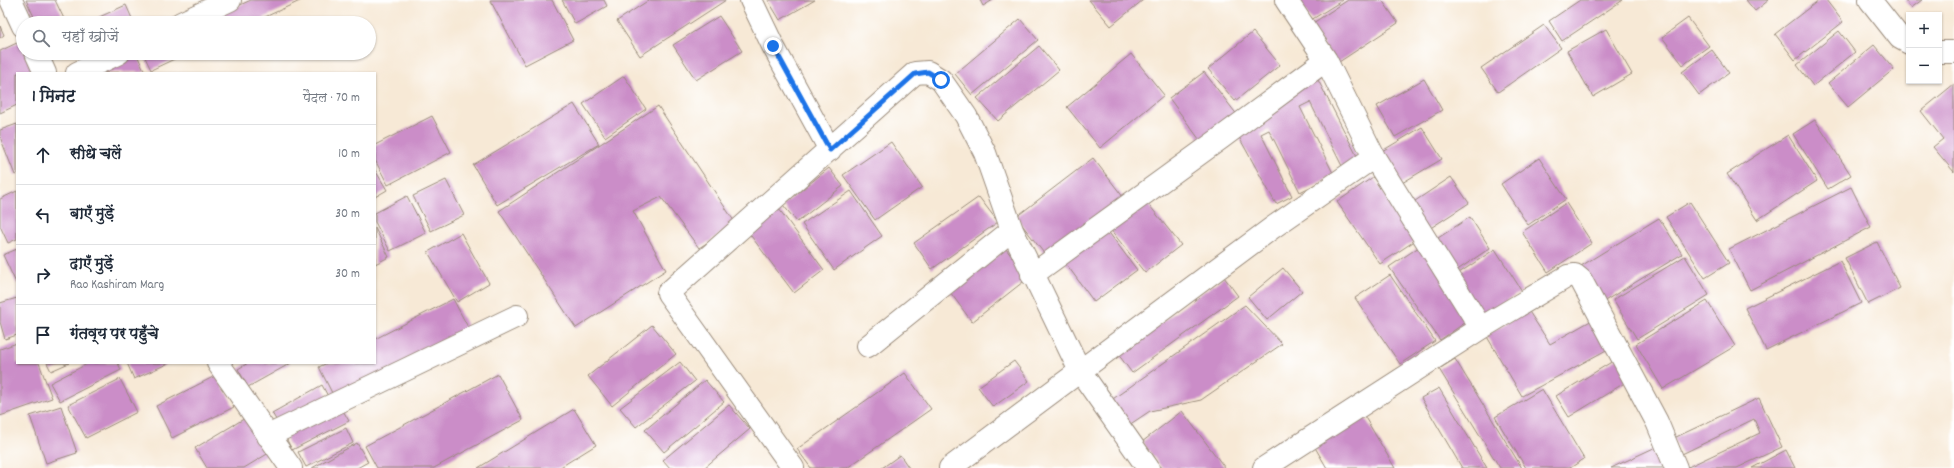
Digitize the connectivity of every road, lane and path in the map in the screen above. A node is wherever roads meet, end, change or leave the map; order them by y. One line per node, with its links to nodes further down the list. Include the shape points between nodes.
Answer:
1 (11, 0): 6 (street)
2 (230, 0): 7 (street)
3 (751, 0): 16 (street)
4 (1286, 0): 13 (street)
5 (1870, 0): 8 (street, via 1900,38)
6 (18, 16)
7 (197, 16)
8 (1906, 41)
9 (1942, 52): 10 (street)
10 (1954, 52)
11 (39, 60): 14 (street)
12 (104, 60): 15 (street)
13 (1326, 60): 17 (street); 19 (street)
14 (45, 72)
15 (79, 72)
16 (830, 150): 18 (street, via 915,74 928,72 941,80 966,116 985,153); 27 (street, via 668,293)
17 (1374, 157): 21 (street); 24 (street, via 1272,228)
18 (1012, 230): 19 (street); 22 (street)
19 (1032, 275): 24 (street)
20 (517, 316): 25 (street)
21 (1481, 328): 30 (street); 31 (street, via 1568,276 1575,275 1581,280 1657,422)
22 (868, 346)
23 (219, 364): 25 (street)
24 (1080, 371): 28 (street); 29 (street)
25 (268, 436): 26 (street)
26 (291, 468)
27 (793, 468)
28 (950, 468)
29 (1148, 468)
30 (1264, 468)
31 (1676, 468)

